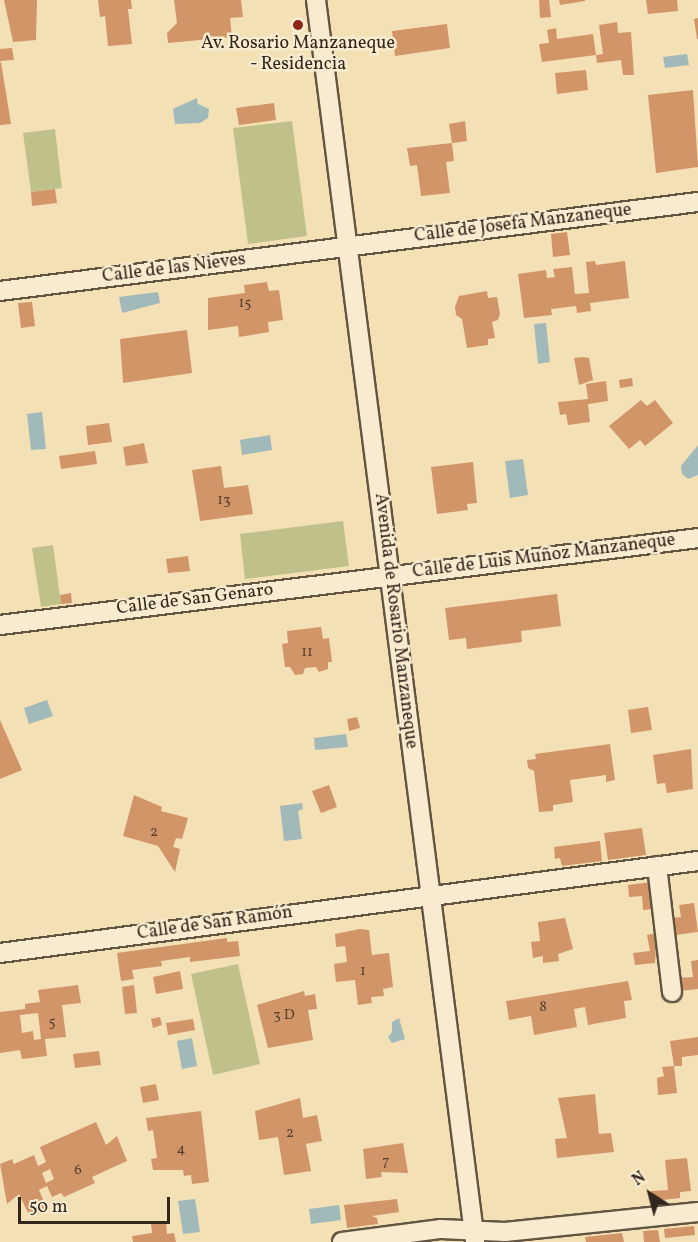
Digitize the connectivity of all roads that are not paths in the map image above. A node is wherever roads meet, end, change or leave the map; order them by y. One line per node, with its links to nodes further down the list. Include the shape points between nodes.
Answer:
1 (316, 0): 3 (street, Avenida de Rosario Manzaneque)
2 (698, 202): 3 (street, Calle de Josefa Manzaneque)
3 (348, 245): 4 (street, Calle de las Nieves); 6 (street, Avenida de Rosario Manzaneque)
4 (0, 291)
5 (698, 538): 6 (street, Calle de Luis Muñoz Manzaneque)
6 (390, 577): 7 (street, Calle de San Genaro); 10 (street, Avenida de Rosario Manzaneque)
7 (0, 625)
8 (698, 861): 9 (street, Calle de San Ramón)
9 (657, 866): 10 (street, Calle de San Ramón); 12 (street)
10 (430, 897): 11 (street, Calle de San Ramón); 14 (street, Avenida de Rosario Manzaneque)
11 (0, 953)
12 (672, 992)
13 (698, 1212): 14 (street)
14 (474, 1235): 15 (street)
15 (342, 1242)

